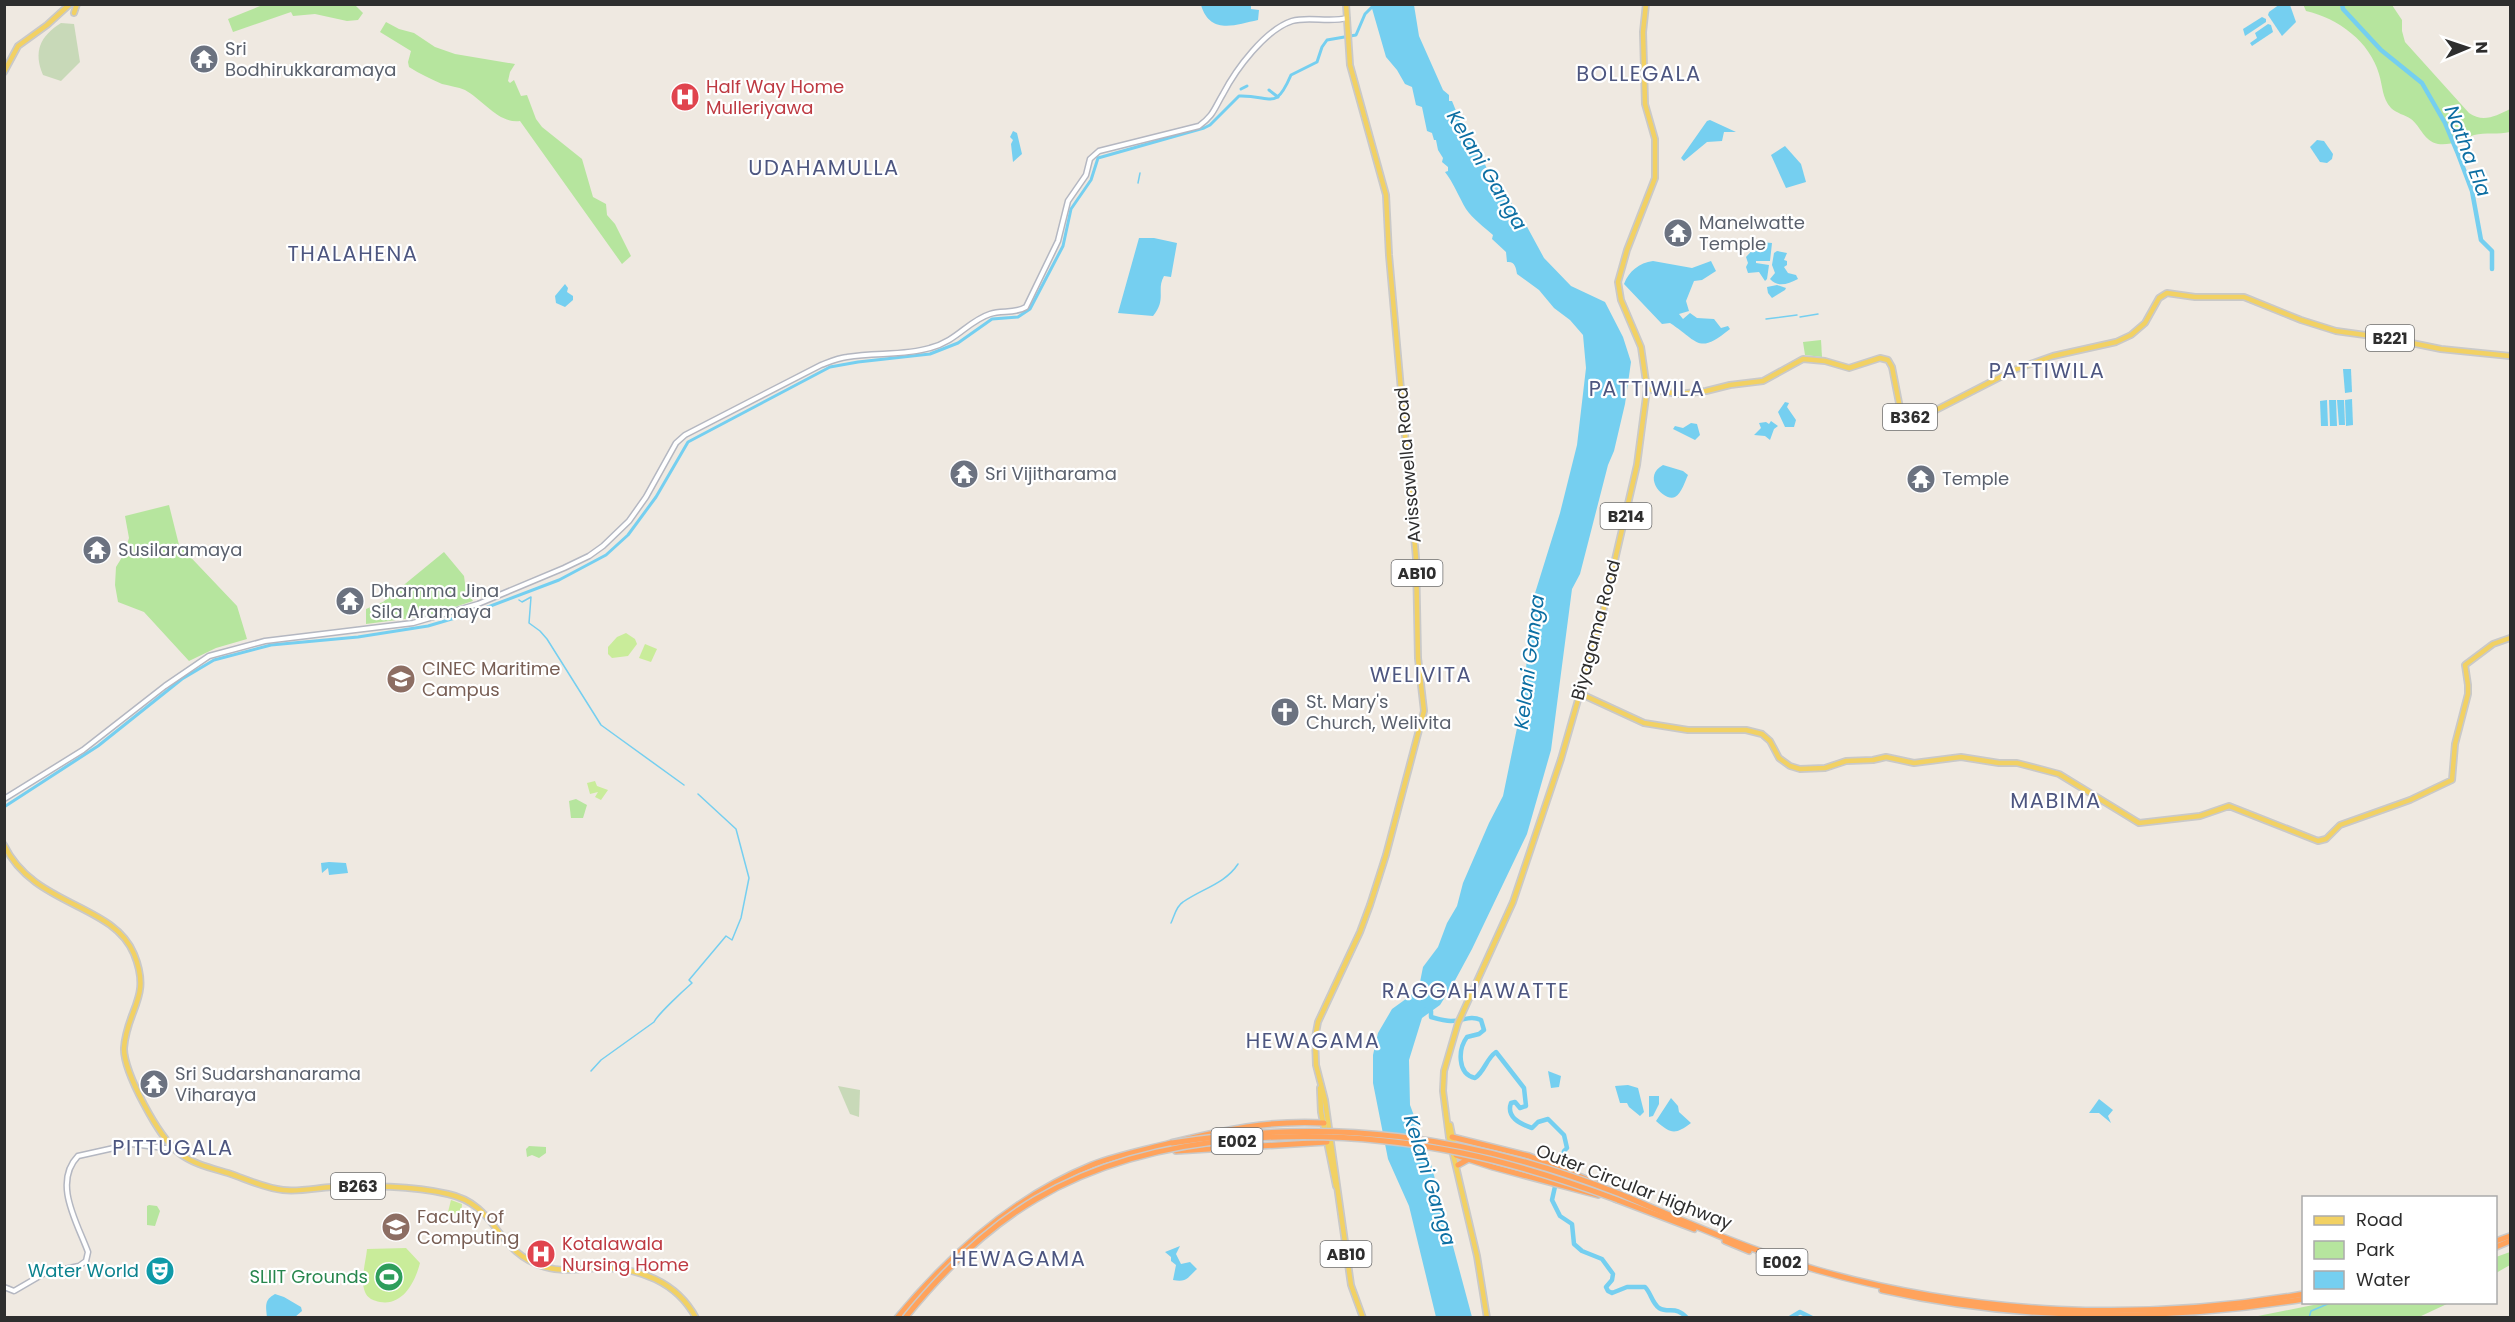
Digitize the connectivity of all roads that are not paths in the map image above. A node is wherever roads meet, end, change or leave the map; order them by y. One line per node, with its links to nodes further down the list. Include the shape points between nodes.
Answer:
1 (70, 4): 7 (main road, via 47,26 18,45)
2 (77, 4): 5 (main road)
3 (1346, 4): 6 (main road, AB10)
4 (1646, 4): 10 (main road, Biyagama Road / B214, via 1642,32 1645,104 1655,139 1655,178 1618,282 1621,300 1641,347)
5 (74, 13)
6 (1347, 18): 13 (main road, via 1299,20 1274,29 1239,69 1211,117 1199,126 1094,155 1065,208 1058,241 1026,307 1020,311 985,316 949,342 930,349 844,357 821,365 685,435 623,527 603,546 564,568 477,604 413,623 265,641 209,656 83,750); 15 (main road, Avissawella Road / AB10, via 1352,76 1382,176 1387,208 1416,558 1418,658 1425,707 1370,905 1317,1027 1315,1058)
7 (4, 72)
8 (2187, 296): 9 (main road, B221, via 2244,297 2336,331); 10 (main road, B362, via 2162,296 2142,326 2121,340 2014,370 1917,417 1910,417 1900,408 1892,367 1888,360 1880,358 1849,368 1803,359 1763,381 1706,391 1679,394)
9 (2511, 356)
10 (1647, 389): 12 (main road, Biyagama Road / B214, via 1639,455 1624,526)
11 (2511, 639): 12 (main road, via 2493,644 2465,665 2468,694 2455,744 2452,780 2340,825 2326,839 2318,841 2233,807 2200,816 2139,823 2059,774 2017,763 1961,757 1914,763 1885,757 1800,769 1783,761 1768,738 1759,732 1688,730 1644,723)
12 (1579, 693): 16 (main road, Biyagama Road / B214, via 1562,759 1521,881 1446,1059)
13 (4, 799)
14 (4, 845): 21 (main road, B263, via 33,881 113,926 129,943 138,964 141,992 127,1030 125,1060 161,1134)
15 (1320, 1085): 17 (main road, Avissawella Road / AB10); 26 (main road, Avissawella Road / AB10)
16 (1445, 1104): 18 (main road, Biyagama Road / B214); 27 (main road, Biyagama Road / B214)
17 (1324, 1123): 19 (main road, Avissawella Road / AB10); 20 (highway, via 1257,1124)
18 (1452, 1137): 23 (main road, Biyagama Road / B214); 28 (highway, bridge, via 1551,1163)
19 (1327, 1142): 22 (highway); 26 (main road, Avissawella Road / AB10)
20 (1172, 1143): 28 (highway, Outer Circular Highway / E002, bridge, via 1284,1131 1405,1136 1518,1159 1565,1173); 34 (highway, Outer Circular Highway / E002, bridge, via 1095,1164 1026,1200 957,1253)
21 (173, 1149): 29 (main road, via 132,1144 78,1156 72,1162 67,1185 68,1202 88,1252 86,1261 45,1273 14,1291); 33 (main road, B263, via 202,1165 280,1190 374,1186 462,1197 482,1209 507,1244 531,1261 554,1269 607,1268 648,1276 676,1291)
22 (1160, 1152): 28 (highway, Outer Circular Highway / E002, bridge, via 1284,1138 1405,1143 1507,1163); 35 (highway, Outer Circular Highway / E002, bridge, via 1089,1173 1028,1205 960,1258)
23 (1456, 1155): 24 (highway); 25 (main road, Biyagama Road / B214)
24 (1469, 1160): 25 (highway); 28 (highway, bridge)
25 (1458, 1166): 27 (main road, Biyagama Road / B214)
26 (1337, 1188): 36 (main road, Avissawella Road / AB10, via 1351,1285)
27 (1462, 1196): 37 (main road, Biyagama Road / B214)
28 (1619, 1197): 32 (highway, Outer Circular Highway / E002, via 1775,1256 1866,1284)
29 (4, 1287)
30 (2302, 1294): 32 (highway, Outer Circular Highway / E002, via 2142,1311)
31 (2302, 1299): 32 (highway, Outer Circular Highway / E002, via 2148,1315)
32 (2012, 1309)
33 (696, 1317)
34 (897, 1317)
35 (905, 1317)
36 (1363, 1317)
37 (1487, 1317)

